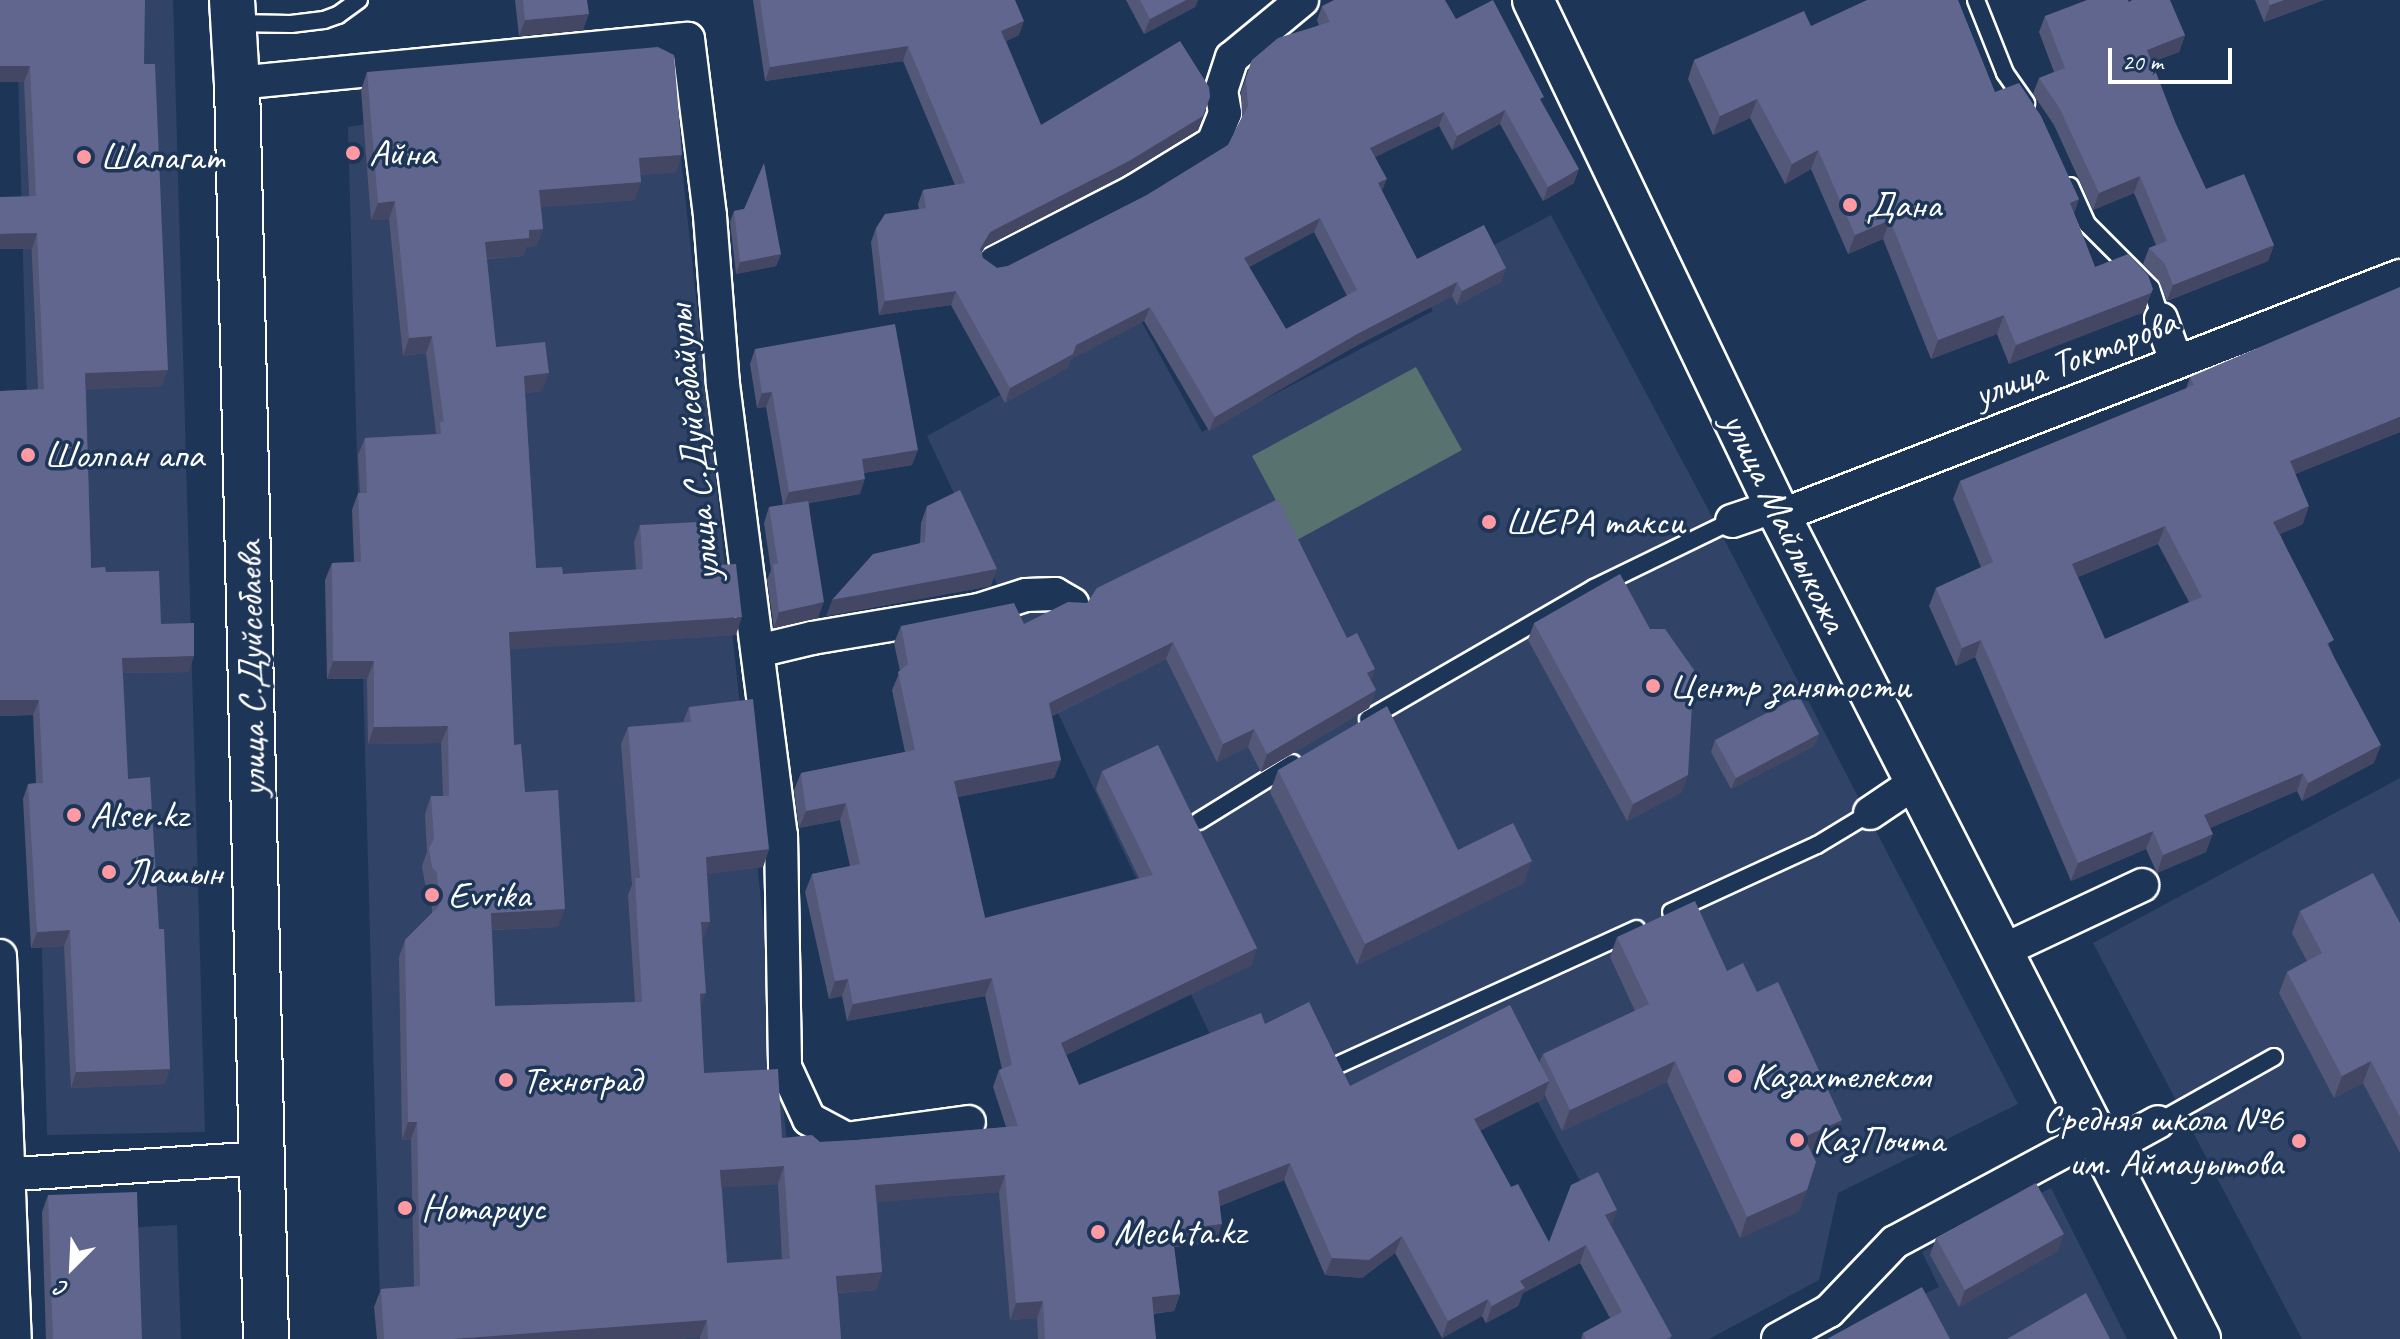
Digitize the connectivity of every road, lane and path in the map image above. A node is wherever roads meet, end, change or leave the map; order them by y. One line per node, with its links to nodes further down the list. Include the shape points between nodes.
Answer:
1 (359, 0): 5 (lane, via 324,20 291,24)
2 (1302, 0): 9 (street, via 1232,58 1221,91 1225,113 1213,143 1133,192)
3 (1533, 0): 13 (street, улица Майлыкожа)
4 (1976, 0): 7 (lane, via 2005,73)
5 (232, 12): 6 (main road, улица С.Дуйсебаева)
6 (237, 83): 16 (street, улица С.Дуйсебайулы, via 688,39 710,216 723,384); 30 (main road, улица С.Дуйсебаева)
7 (2036, 118)
8 (2062, 170): 11 (lane, via 2087,224 2151,288)
9 (994, 263)
10 (2400, 276): 12 (street, улица Токтарова)
11 (2161, 319): 12 (street)
12 (2176, 361): 13 (street, улица Токтарова)
13 (1778, 511): 14 (street, улица Токтарова); 19 (street, улица Майлыкожа)
14 (1732, 521): 17 (lane, via 1594,588)
15 (1072, 604): 16 (street, via 1055,594 1026,595 979,610)
16 (758, 651): 27 (street, улица С.Дуйсебайулы, via 781,835 785,1067 809,1119 847,1139)
17 (1357, 725)
18 (1302, 758): 21 (lane)
19 (1916, 782): 20 (street); 23 (street, улица Майлыкожа)
20 (1870, 813): 26 (lane, via 1817,845)
21 (1199, 821)
22 (2142, 885): 23 (street)
23 (2002, 951): 29 (street, улица Майлыкожа)
24 (0, 956): 31 (street)
25 (2274, 1057): 28 (lane)
26 (1338, 1065)
27 (969, 1122)
28 (2158, 1122): 29 (street)
29 (2100, 1143): 34 (street, via 1895,1242 1829,1311); 35 (street, улица Майлыкожа)
30 (262, 1158): 31 (street); 33 (main road, улица С.Дуйсебаева)
31 (6, 1175): 32 (street)
32 (15, 1339)
33 (266, 1339)
34 (1778, 1339)
35 (2200, 1339)

